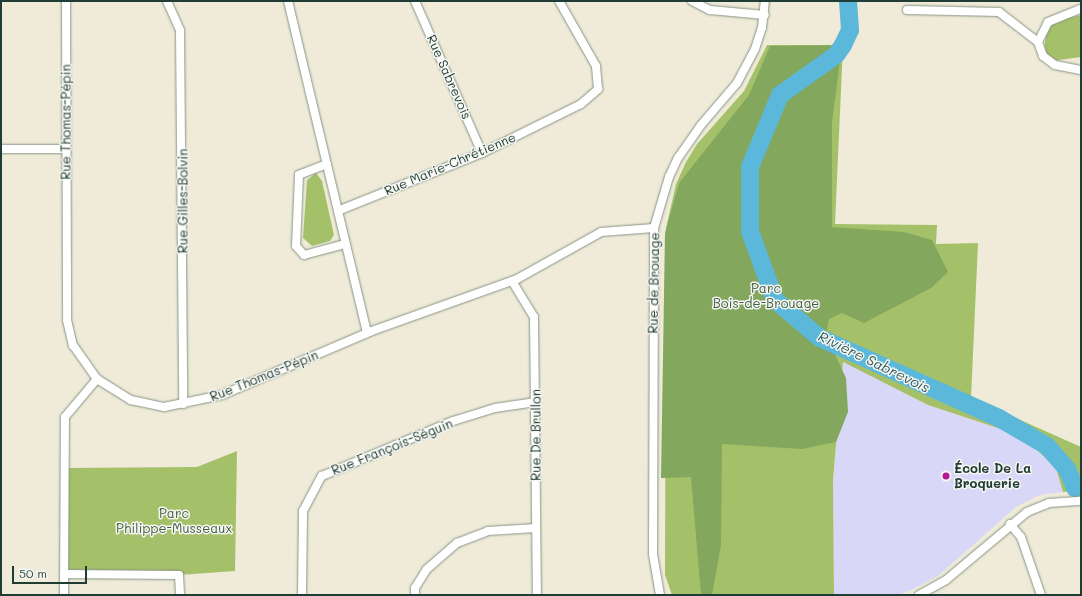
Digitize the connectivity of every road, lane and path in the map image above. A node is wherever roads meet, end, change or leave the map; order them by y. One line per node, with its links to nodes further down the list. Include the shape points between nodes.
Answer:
1 (66, 1): 14 (street, Rue Thomas-Pépin)
2 (167, 1): 24 (street, Rue Gilles-Bolvin, via 180,30)
3 (288, 1): 16 (street)
4 (415, 1): 15 (street, Rue Sabrevois)
5 (560, 1): 15 (street, Rue Marie-Chrétienne, via 596,66 598,89 581,104)
6 (692, 1): 10 (street, via 710,10)
7 (765, 1): 10 (street, Rue de Brouage)
8 (1081, 9): 11 (street, via 1048,22)
9 (907, 10): 11 (street, via 999,12)
10 (765, 15): 18 (street, Rue de Brouage, via 755,49 737,83 701,125 678,158 669,176)
11 (1038, 42): 12 (street, via 1043,56 1055,65)
12 (1081, 70)
13 (1, 148): 14 (street)
14 (66, 149): 22 (street, Rue Thomas-Pépin, via 67,320 73,345)
15 (482, 153): 17 (street, Rue Marie-Chrétienne)
16 (327, 164): 17 (street); 19 (street, via 299,175 296,246 304,255)
17 (340, 210): 19 (street)
18 (654, 228): 20 (street, Rue Thomas-Pépin, via 601,232); 35 (street, Rue de Brouage, via 653,554)
19 (344, 244): 21 (street)
20 (512, 281): 21 (street, Rue Thomas-Pépin); 23 (street, Rue De Brullon, via 534,317)
21 (367, 333): 24 (street, Rue Thomas-Pépin, via 222,395)
22 (97, 379): 24 (street, Rue Thomas-Pépin, via 131,400 164,407); 28 (street, via 65,418)
23 (536, 402): 27 (street, Rue De Brullon); 32 (street, Rue François-Séguin, via 495,408 453,421 322,476 302,511)
24 (183, 404)
25 (1081, 501): 26 (street, via 1049,503)
26 (1010, 524): 29 (street, via 946,580); 36 (street, via 1023,544)
27 (536, 528): 33 (street, via 488,531 457,543 427,569 415,588); 34 (street, Rue De Brullon)
28 (64, 574): 30 (street); 31 (street, via 179,575)
29 (923, 594)
30 (64, 595)
31 (180, 595)
32 (302, 595)
33 (415, 595)
34 (537, 595)
35 (660, 595)
36 (1041, 595)

